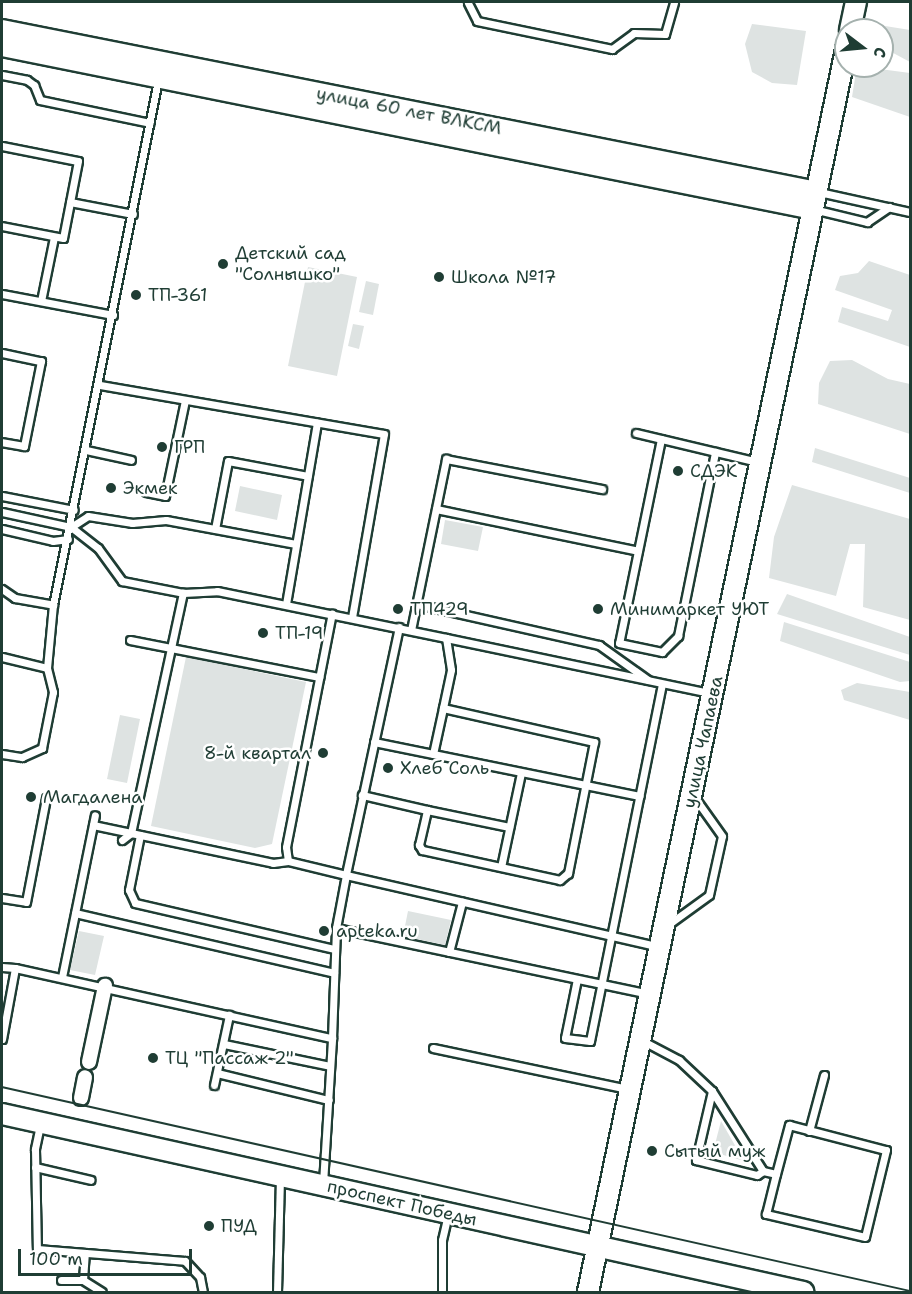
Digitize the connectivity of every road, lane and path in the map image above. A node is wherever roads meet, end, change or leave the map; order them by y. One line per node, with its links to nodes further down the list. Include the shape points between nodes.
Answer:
1 (674, 2): 3 (lane, via 665,34 634,33 612,49 477,21)
2 (856, 2): 4 (street)
3 (468, 3)
4 (853, 18)
5 (2, 30): 12 (street, улица 60 лет ВЛКСМ)
6 (2, 46): 8 (street, улица 60 лет ВЛКСМ)
7 (2, 75): 10 (lane, via 27,80 34,85 40,100)
8 (159, 77): 10 (lane); 12 (street, улица 60 лет ВЛКСМ)
9 (840, 78): 12 (street, улица Чапаева)
10 (150, 123): 16 (lane)
11 (2, 146): 13 (lane, via 78,161)
12 (815, 201): 14 (lane); 14 (lane, via 867,222); 32 (street, улица Чапаева)
13 (70, 202): 16 (lane); 18 (lane, via 63,238)
14 (889, 207): 15 (lane)
15 (910, 212)
16 (133, 214): 21 (lane)
17 (2, 226): 18 (lane)
18 (54, 237): 20 (lane)
19 (2, 294): 20 (lane)
20 (41, 301): 21 (lane)
21 (113, 315): 23 (lane)
22 (2, 353): 28 (lane, via 41,361 24,446)
23 (100, 385): 24 (lane); 29 (lane)
24 (185, 400): 25 (lane); 35 (lane, via 165,496)
25 (317, 423): 33 (lane); 52 (lane, via 384,434)
26 (636, 433): 27 (lane)
27 (661, 439): 30 (lane); 45 (lane)
28 (2, 442)
29 (86, 450): 31 (lane); 38 (lane)
30 (715, 452): 32 (lane); 45 (lane, via 678,636 662,652 619,643)
31 (131, 460)
32 (760, 463): 63 (street, улица Чапаева)
33 (308, 476): 42 (lane, via 228,461); 44 (lane)
34 (602, 489): 37 (lane, via 446,459)
35 (146, 492)
36 (2, 496): 38 (lane)
37 (436, 509): 45 (lane); 49 (lane)
38 (74, 510): 40 (lane)
39 (2, 513): 40 (lane)
40 (70, 526): 42 (lane, via 88,516 132,523 166,520); 43 (lane); 47 (lane, via 98,548 122,581)
41 (2, 529): 43 (lane, via 53,541)
42 (215, 529): 44 (lane)
43 (68, 539): 50 (lane)
44 (296, 544): 48 (lane)
45 (638, 551)
46 (2, 589): 50 (lane, via 15,598)
47 (183, 593): 48 (lane, via 217,591); 57 (lane)
48 (286, 604): 51 (lane)
49 (417, 604): 54 (lane); 61 (lane, via 599,645)
50 (53, 605): 59 (lane)
51 (332, 613): 52 (lane); 60 (lane)
52 (352, 617): 53 (lane)
53 (399, 627): 54 (lane); 65 (lane)
54 (411, 630): 55 (lane)
55 (446, 638): 61 (lane); 64 (lane, via 451,670)
56 (130, 640): 57 (lane)
57 (171, 648): 60 (lane); 78 (lane)
58 (2, 657): 59 (lane)
59 (47, 668): 66 (lane, via 53,692 42,748 22,757)
60 (319, 677): 81 (lane, via 286,847)
61 (651, 681): 62 (lane)
62 (662, 684): 63 (lane); 72 (lane)
63 (712, 694): 70 (street, улица Чапаева)
64 (442, 708): 67 (lane); 69 (lane, via 590,740 595,747)
65 (374, 742): 67 (lane); 71 (lane)
66 (2, 754)
67 (433, 754): 68 (lane)
68 (520, 773): 69 (lane); 77 (lane)
69 (588, 788): 72 (lane); 82 (lane, via 565,878)
70 (692, 793): 89 (street, улица Чапаева); 89 (lane, via 722,836 709,895)
71 (362, 795): 74 (lane); 83 (lane)
72 (640, 796): 88 (lane)
73 (46, 798): 84 (lane, via 26,902)
74 (427, 810): 77 (lane); 82 (lane, via 419,848)
75 (95, 815): 76 (lane)
76 (93, 825): 78 (lane); 86 (lane)
77 (509, 827): 82 (lane)
78 (131, 833): 79 (lane); 80 (lane)
79 (140, 835): 81 (lane, via 273,863); 90 (lane, via 129,890 135,903)
80 (122, 840)
81 (288, 861): 83 (lane)
82 (501, 867)
83 (346, 875): 85 (lane); 87 (lane)
84 (2, 898)
85 (462, 902): 88 (lane); 91 (lane)
86 (75, 914): 94 (lane); 95 (lane)
87 (336, 928): 90 (lane); 91 (lane)
88 (612, 936): 89 (lane); 97 (lane)
89 (662, 937): 99 (street, улица Чапаева)
90 (335, 949): 94 (lane)
91 (449, 952): 96 (lane)
92 (2, 967): 93 (lane)
93 (15, 968): 95 (lane); 102 (lane)
94 (334, 973): 101 (lane)
95 (62, 977): 98 (lane)
96 (576, 979): 97 (lane); 97 (lane, via 565,1038 580,1042 590,1041)
97 (601, 985): 99 (lane)
98 (105, 986): 100 (lane); 106 (street)
99 (650, 994): 103 (street, улица Чапаева)
100 (229, 1015): 101 (lane); 104 (lane)
101 (332, 1038): 107 (lane)
102 (2, 1039)
103 (641, 1040): 112 (street, улица Чапаева); 113 (lane, via 679,1059)
104 (224, 1044): 107 (lane); 108 (lane)
105 (433, 1048): 112 (lane)
106 (89, 1062)
107 (330, 1066): 115 (lane)
108 (217, 1073): 111 (lane); 115 (lane)
109 (824, 1075): 118 (lane)
110 (86, 1077): 114 (street)
111 (214, 1085)
112 (631, 1090): 126 (street, улица Чапаева)
113 (712, 1091): 120 (lane); 120 (lane, via 696,1160 757,1175)
114 (81, 1098)
115 (329, 1100): 124 (lane)
116 (2, 1114): 117 (street, проспект Победы)
117 (41, 1123): 119 (lane); 122 (street, проспект Победы)
118 (809, 1131): 121 (lane, via 789,1125); 121 (lane, via 886,1150 865,1238 766,1214)
119 (35, 1167): 123 (lane); 127 (lane, via 37,1249)
120 (764, 1171): 121 (lane)
121 (776, 1174)
122 (280, 1176): 124 (street, проспект Победы); 132 (lane)
123 (91, 1180)
124 (323, 1186): 125 (street, проспект Победы)
125 (449, 1214): 126 (street, проспект Победы); 133 (lane, via 442,1240)
126 (598, 1247): 134 (street, улица Чапаева); 135 (street, проспект Победы)
127 (85, 1253): 129 (lane); 131 (lane, via 185,1261 200,1277)
128 (61, 1280): 129 (lane)
129 (83, 1280): 130 (lane)
130 (102, 1293)
131 (203, 1293)
132 (277, 1293)
133 (442, 1293)
134 (588, 1293)
135 (803, 1293)

